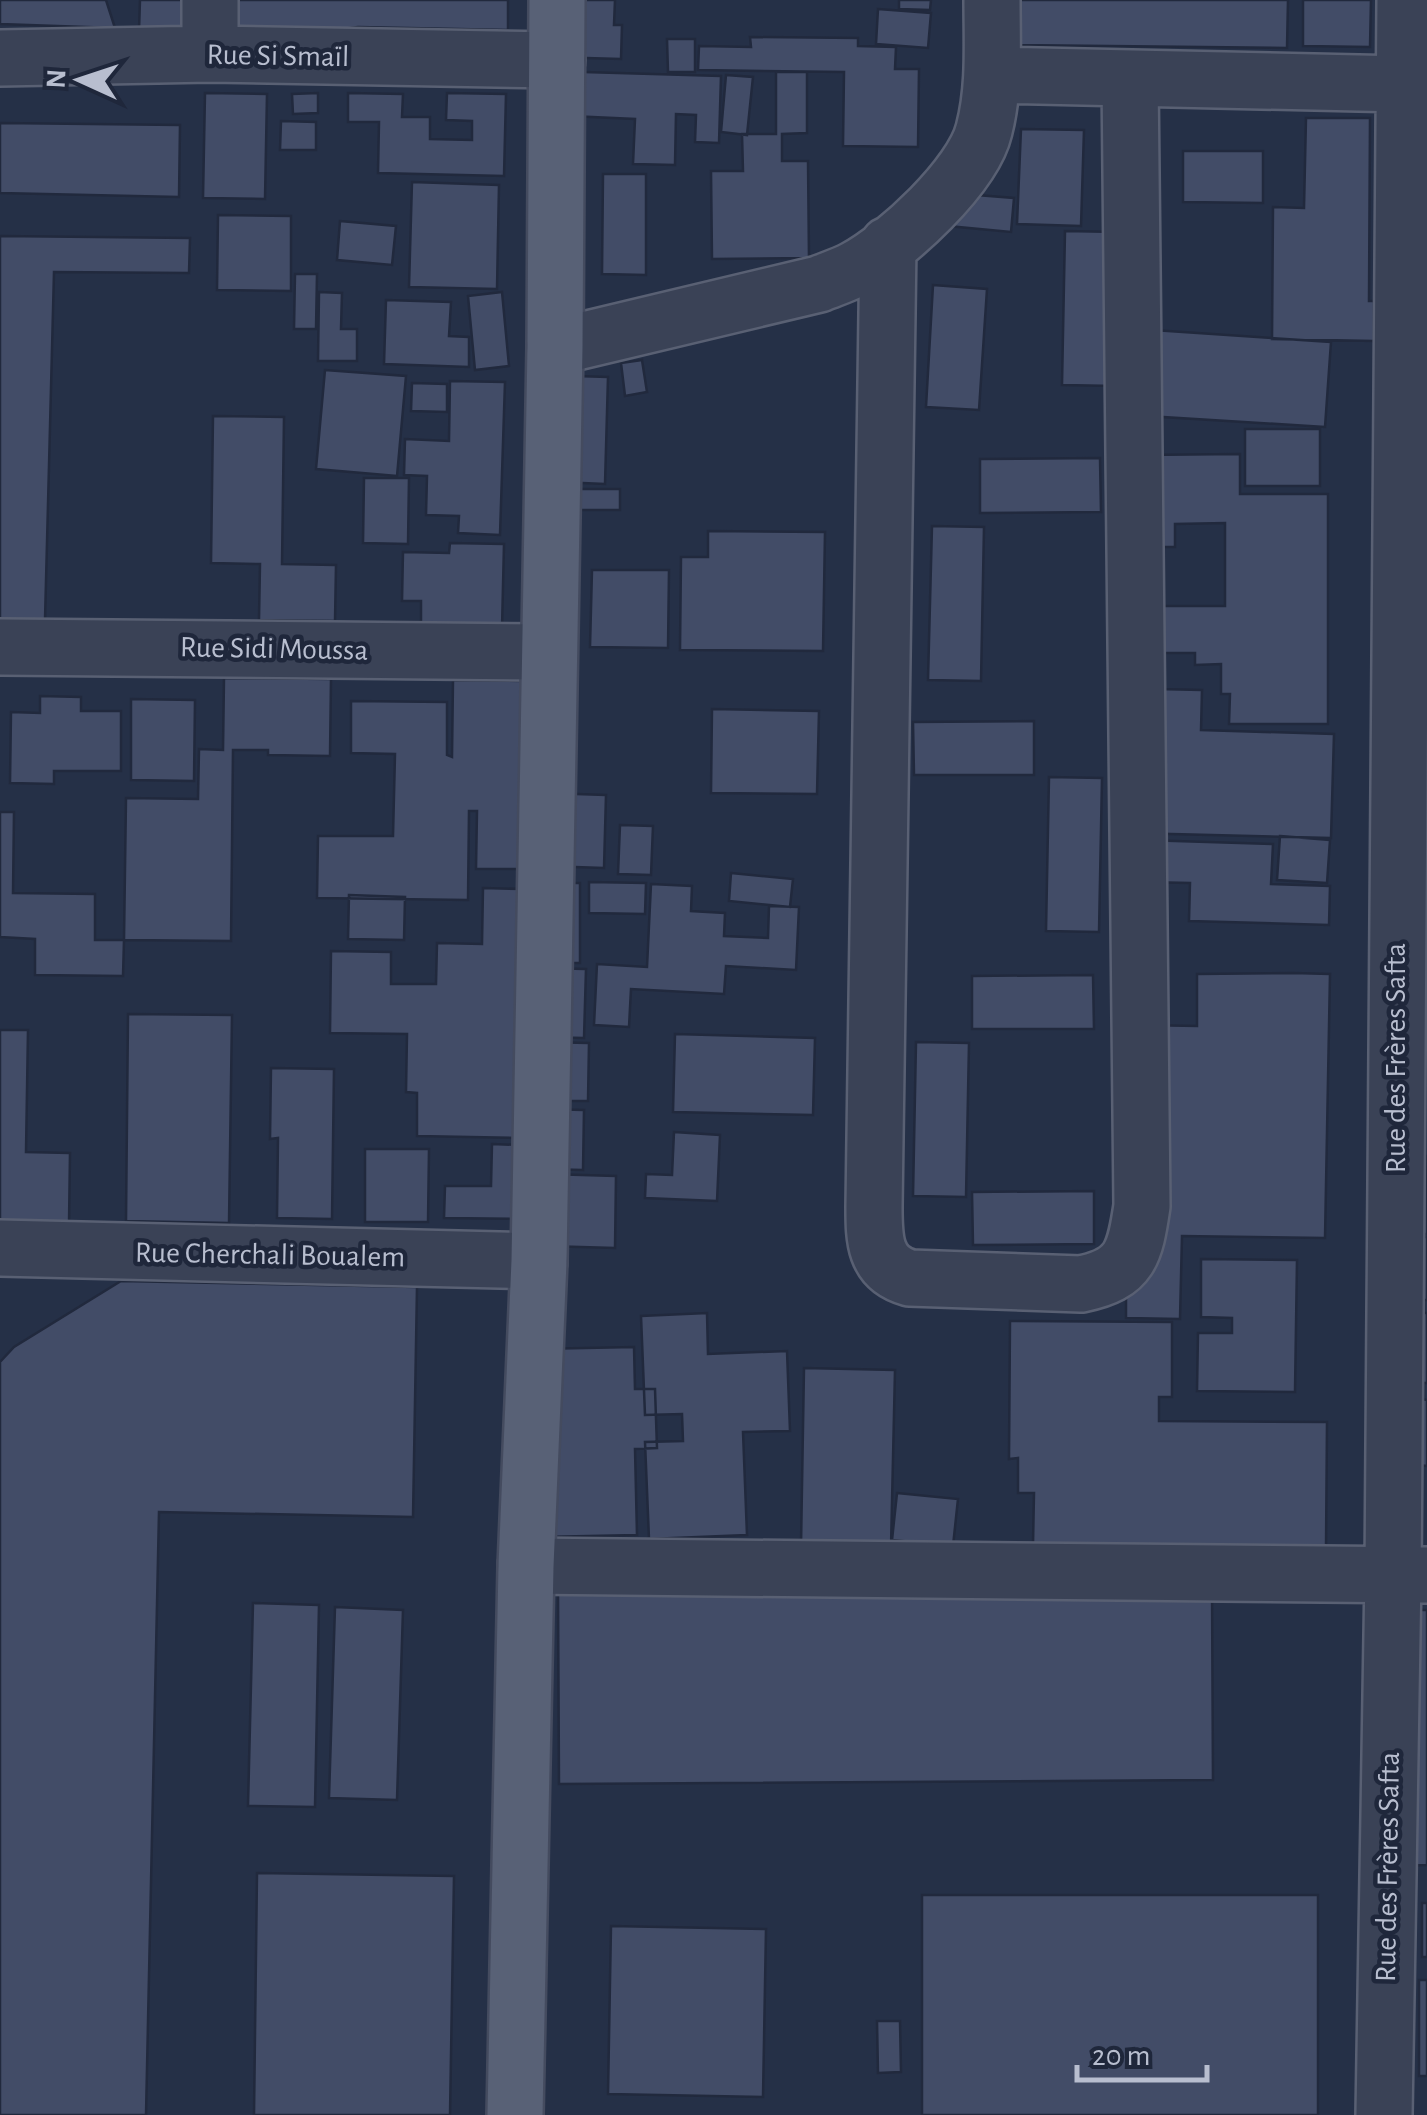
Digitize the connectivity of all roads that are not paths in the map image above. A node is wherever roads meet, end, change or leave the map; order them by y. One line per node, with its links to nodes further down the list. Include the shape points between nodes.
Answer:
1 (210, 0): 5 (street)
2 (557, 0): 7 (main road)
3 (992, 0): 8 (street)
4 (1404, 0): 10 (street, Rue des Frères Safta)
5 (210, 54): 6 (street, Rue Si Smaïl); 7 (street, Rue Si Smaïl)
6 (0, 58)
7 (556, 60): 12 (main road)
8 (992, 74): 9 (street); 11 (street, via 984,134 972,161)
9 (1130, 78): 10 (street); 11 (street, via 1142,1206 1137,1242 1124,1265 1106,1279 1081,1284 910,1278 895,1274 877,1252)
10 (1403, 84): 18 (street, Rue des Frères Safta)
11 (888, 245): 12 (street, via 820,284)
12 (555, 347): 14 (main road)
13 (0, 647): 14 (street, Rue Sidi Moussa)
14 (548, 652): 16 (main road)
15 (0, 1248): 16 (street, Rue Cherchali Boualem)
16 (539, 1261): 17 (main road)
17 (526, 1566): 18 (street); 19 (main road)
18 (1410, 1575): 20 (street, Rue des Frères Safta)
19 (514, 2115)
20 (1384, 2115)

